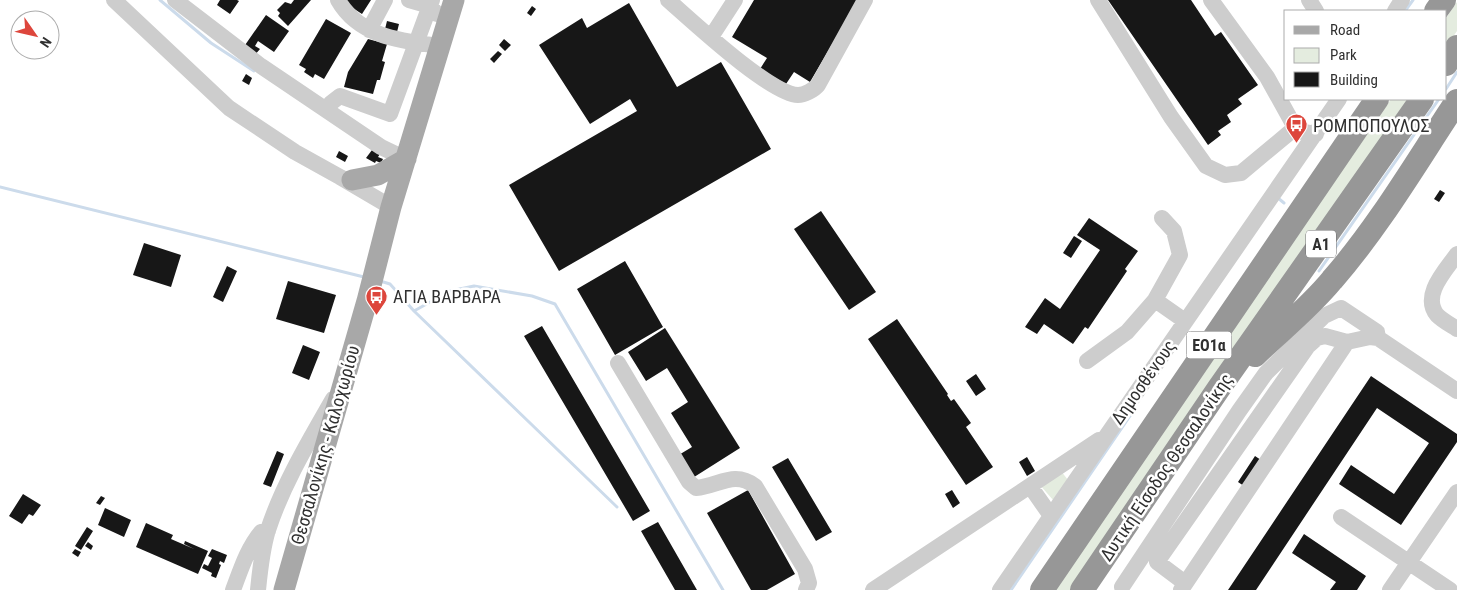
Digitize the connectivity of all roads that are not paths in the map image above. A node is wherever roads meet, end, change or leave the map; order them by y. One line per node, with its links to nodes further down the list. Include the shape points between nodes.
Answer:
1 (114, 0): 28 (street, via 229,108 295,152)
2 (175, 0): 24 (street, via 261,66)
3 (338, 0): 14 (street, via 352,19)
4 (384, 0): 14 (street)
5 (409, 0): 12 (street)
6 (454, 0): 13 (main road)
7 (668, 0): 15 (street)
8 (736, 0): 15 (street)
9 (865, 0): 15 (street, via 818,85 799,95 784,91 755,74)
10 (1098, 0): 25 (street, via 1171,117 1206,166 1225,175 1241,173 1289,133)
11 (1211, 0): 25 (street, via 1267,77)
12 (431, 3): 13 (street); 16 (street)
13 (447, 24): 17 (main road)
14 (369, 30): 16 (street)
15 (711, 37)
16 (415, 43): 17 (street); 24 (street, via 390,114 340,96)
17 (440, 46): 27 (main road)
18 (1457, 47): 19 (highway)
19 (1447, 62)
20 (1338, 100): 26 (street, Δημοσθένους)
21 (1375, 100): 57 (highway, Δυτική Είσοδος Θεσσαλονίκης / ΕΟ1α)
22 (1421, 100): 40 (highway, Δυτική Είσοδος Θεσσαλονίκης / Α1)
23 (1457, 101): 40 (highway, via 1372,229 1332,282)
24 (327, 110): 27 (street, via 381,147)
25 (1297, 131): 26 (street)
26 (1316, 134): 33 (street, Δημοσθένους)
27 (406, 159): 28 (main road, via 378,174); 29 (main road)
28 (346, 179): 29 (street)
29 (394, 198): 39 (main road, Θεσσαλονίκης - Καλοχωρίου)
30 (1162, 218): 32 (street, via 1174,231 1180,255)
31 (1457, 254): 34 (street, via 1436,285 1432,297 1438,315)
32 (1155, 300): 33 (street); 37 (street, via 1127,332)
33 (1185, 320): 42 (street, Δημοσθένους)
34 (1457, 329)
35 (1378, 338): 36 (street); 41 (street); 50 (street, via 1377,332 1341,308 1324,316 1266,374 1238,411)
36 (1348, 342): 49 (street); 49 (street, via 1325,336 1308,346 1157,562)
37 (1087, 361)
38 (618, 362): 54 (street, via 689,482 696,488 739,478 755,486 806,569 809,583)
39 (344, 380): 47 (street, via 308,442); 53 (main road, Θεσσαλονίκης - Καλοχωρίου)
40 (1219, 388): 58 (highway, Δυτική Είσοδος Θεσσαλονίκης)
41 (1457, 391)
42 (1106, 436): 43 (street, Δημοσθένους); 45 (street)
43 (1030, 486): 45 (street); 55 (street, Δημοσθένους)
44 (1457, 492): 48 (street)
45 (1051, 516): 56 (street)
46 (1341, 516): 48 (street)
47 (268, 531): 51 (street, via 261,532 255,540); 52 (street)
48 (1409, 563): 59 (street); 60 (street)
49 (1183, 586)
50 (1125, 589)
51 (233, 590)
52 (258, 590)
53 (284, 590)
54 (806, 590)
55 (873, 590)
56 (1000, 590)
57 (1042, 590)
58 (1082, 590)
59 (1390, 590)
60 (1450, 590)

